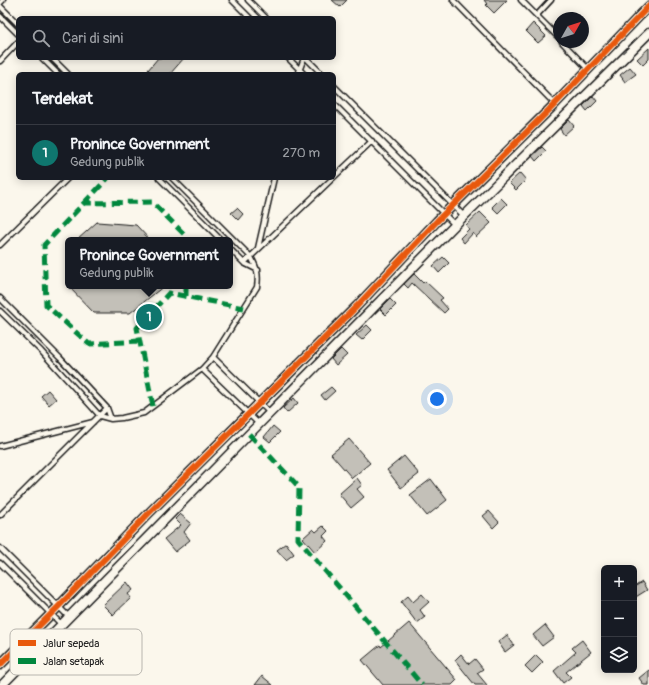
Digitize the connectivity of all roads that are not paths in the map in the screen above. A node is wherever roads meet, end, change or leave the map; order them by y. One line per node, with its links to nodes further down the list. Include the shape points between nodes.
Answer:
1 (3, 0): 7 (lane)
2 (232, 0): 11 (lane)
3 (248, 0): 12 (lane)
4 (453, 0): 33 (lane)
5 (521, 0): 9 (lane)
6 (551, 0): 9 (lane)
7 (0, 5): 13 (lane)
8 (649, 6): 26 (street)
9 (537, 15): 15 (lane)
10 (0, 16): 14 (lane)
11 (248, 16)
12 (264, 16)
13 (16, 22)
14 (16, 32)
15 (553, 32)
16 (649, 33): 44 (street)
17 (16, 44): 24 (lane)
18 (568, 48): 26 (lane)
19 (44, 60): 27 (lane)
20 (54, 60): 28 (lane)
21 (290, 60): 25 (lane)
22 (304, 60): 25 (lane)
23 (307, 60): 31 (lane)
24 (0, 61)
25 (299, 69): 29 (lane); 30 (lane)
26 (588, 69): 33 (street)
27 (56, 72)
28 (66, 72)
29 (298, 72)
30 (302, 72)
31 (320, 72)
32 (336, 88): 42 (lane)
33 (555, 104): 42 (street)
34 (336, 106): 35 (lane)
35 (372, 141): 36 (lane); 43 (lane)
36 (336, 174)
37 (66, 180): 49 (lane)
38 (161, 180): 46 (lane)
39 (174, 180): 47 (lane)
40 (274, 180): 50 (lane)
41 (330, 180): 50 (lane)
42 (454, 205): 43 (street); 44 (lane)
43 (445, 214): 45 (lane); 59 (street)
44 (464, 216): 45 (street)
45 (455, 224): 61 (street)
46 (218, 237)
47 (231, 237)
48 (233, 239): 52 (lane)
49 (0, 245)
50 (258, 248): 52 (lane)
51 (233, 252): 53 (lane)
52 (251, 257): 53 (lane); 54 (lane)
53 (244, 263): 54 (lane)
54 (258, 271): 57 (lane, via 257,287)
55 (0, 298): 60 (lane)
56 (0, 311): 63 (lane, via 41,351)
57 (213, 357): 58 (lane); 59 (lane)
58 (202, 369): 62 (lane); 64 (lane, via 144,413)
59 (260, 403): 61 (lane); 62 (street)
60 (107, 408): 63 (lane); 64 (lane)
61 (270, 413): 66 (street)
62 (248, 414): 66 (lane); 71 (street)
63 (100, 416): 64 (lane); 65 (lane)
64 (111, 419)
65 (94, 422): 67 (lane); 68 (lane)
66 (258, 424): 73 (street)
67 (0, 446)
68 (0, 516)
69 (0, 548): 71 (lane)
70 (0, 563): 72 (lane)
71 (59, 606): 72 (street); 73 (lane)
72 (51, 614): 74 (lane); 75 (street)
73 (69, 616): 74 (street)
74 (61, 624): 76 (street)
75 (36, 629)
76 (56, 629)
77 (10, 655): 78 (street)
78 (0, 665)
79 (12, 675): 80 (street)
80 (2, 685)

